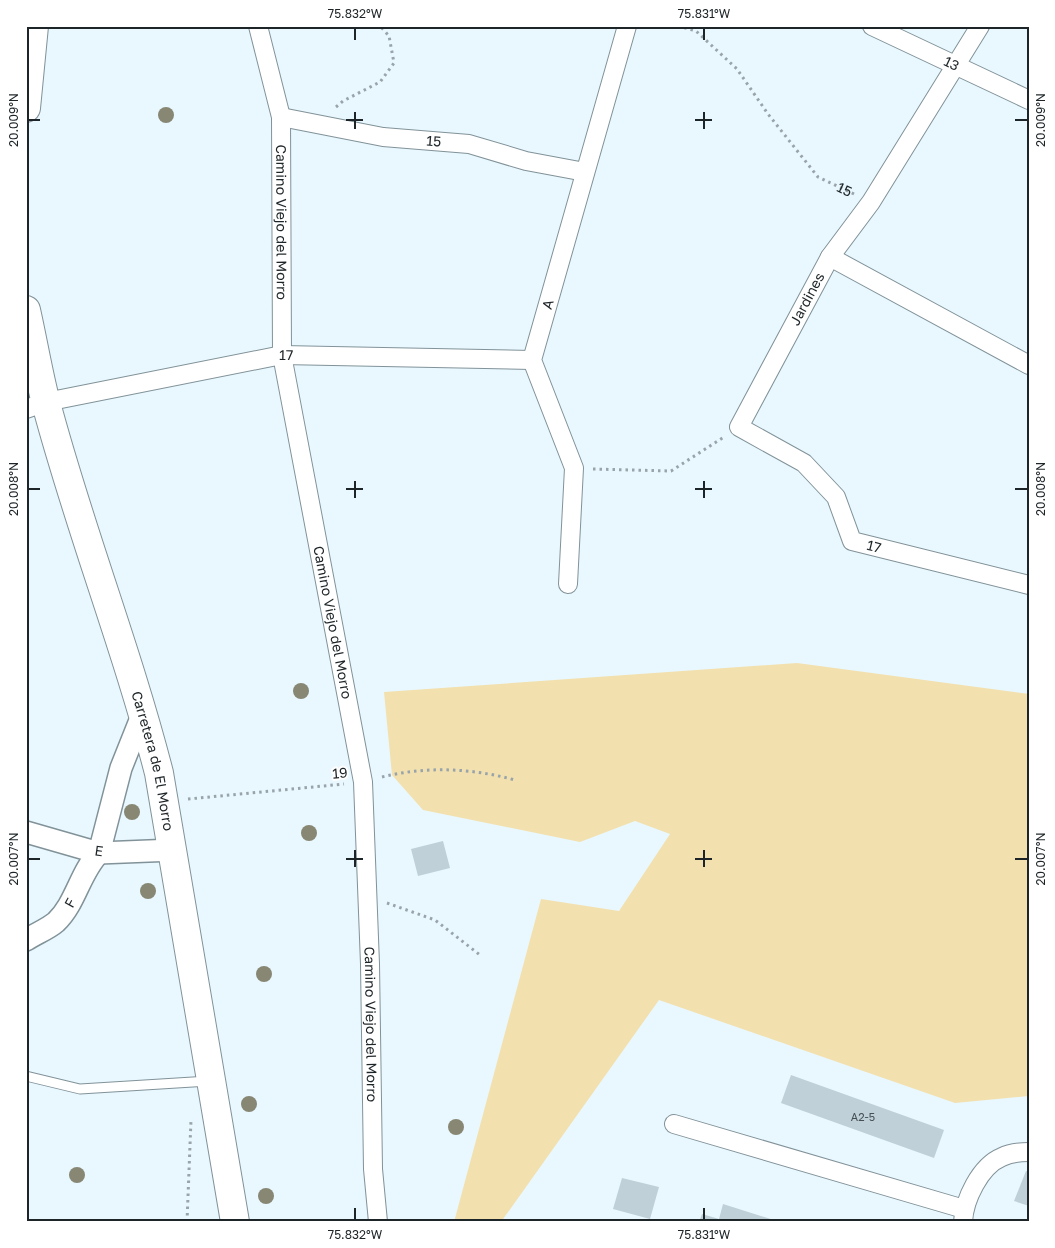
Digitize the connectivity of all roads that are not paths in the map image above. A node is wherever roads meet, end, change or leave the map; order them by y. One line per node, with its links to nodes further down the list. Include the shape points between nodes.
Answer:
1 (34, 26): 8 (main road)
2 (258, 26): 9 (street, Camino Viejo del Morro)
3 (626, 26): 10 (street, A)
4 (872, 26): 6 (street, 13)
5 (980, 26): 6 (street, Jardines)
6 (955, 64): 7 (street, 13); 11 (street, Jardines, via 871,202)
7 (1029, 100)
8 (26, 108)
9 (280, 117): 10 (street, 15, via 383,136 469,144 526,161); 13 (street, Camino Viejo del Morro)
10 (585, 172): 14 (street, A)
11 (830, 256): 15 (street); 17 (street, Jardines)
12 (26, 310): 16 (main road, Carretera de El Morro)
13 (282, 355): 14 (street, 17); 16 (street, 17); 31 (street, Camino Viejo del Morro, via 363,782 373,1169)
14 (532, 360): 18 (street, via 574,468)
15 (1029, 365)
16 (36, 405): 20 (main road, Carretera de El Morro, via 88,542)
17 (740, 427): 19 (street, 17, via 804,462 836,497 852,541)
18 (568, 584)
19 (1029, 585)
20 (143, 713): 22 (main road, Carretera de El Morro); 23 (street, F, via 121,768)
21 (26, 832): 23 (street, E)
22 (174, 850): 23 (street, E); 26 (main road, Carretera de El Morro)
23 (99, 853): 24 (street, F, via 91,861 56,922)
24 (26, 940)
25 (26, 1076): 26 (lane, via 80,1089)
26 (202, 1082): 30 (main road, Carretera de El Morro)
27 (674, 1124): 29 (street)
28 (1029, 1152): 29 (street, via 1000,1157 982,1173)
29 (964, 1215)
30 (235, 1222)
31 (378, 1222)

